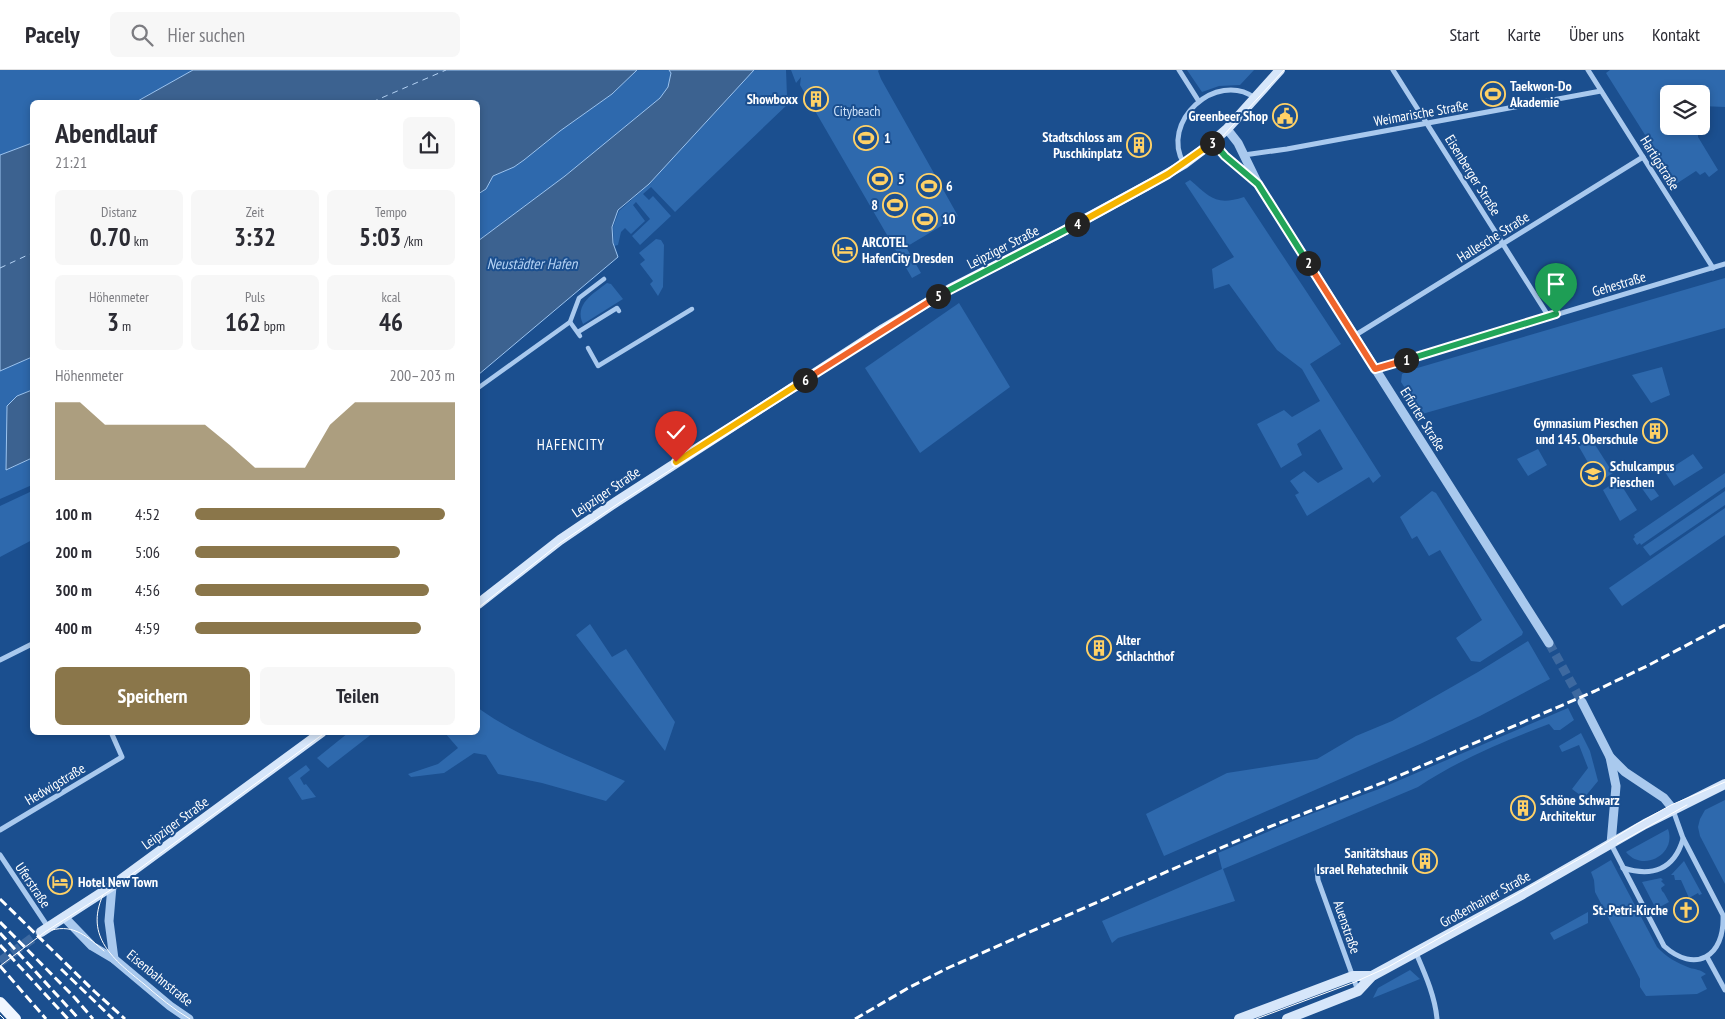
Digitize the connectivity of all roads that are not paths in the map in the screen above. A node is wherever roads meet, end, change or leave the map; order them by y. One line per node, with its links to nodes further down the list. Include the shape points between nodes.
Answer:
1 (1179, 70): 7 (street)
2 (1280, 70): 6 (main road, Leipziger Straße)
3 (1393, 70): 8 (street, Eisenberger Straße)
4 (1588, 70): 5 (street, Hartigstraße)
5 (1601, 91): 8 (street, Weimarische Straße); 12 (street, Hartigstraße)
6 (1255, 98): 7 (street, via 1230,88); 9 (main road, Leipziger Straße)
7 (1198, 100): 13 (street, via 1187,112 1179,129 1178,146)
8 (1426, 123): 11 (street, Weimarische Straße); 15 (street, Eisenberger Straße)
9 (1227, 129): 10 (main road, Leipziger Straße); 11 (street, Erfurter Straße)
10 (1213, 142): 13 (main road, Leipziger Straße); 14 (street, Erfurter Straße)
11 (1244, 155): 14 (street, Erfurter Straße)
12 (1643, 157): 15 (street, Hallesche Straße); 17 (street, Hartigstraße)
13 (1184, 164): 27 (main road, Leipziger Straße, via 950,289 892,324 616,502 560,540)
14 (1258, 184): 23 (street, Erfurter Straße)
15 (1503, 244): 21 (street, Eisenberger Straße); 23 (street, Hallesche Straße)
16 (1725, 264): 17 (street, Gehestraße)
17 (1713, 268): 21 (street, Gehestraße)
18 (604, 279): 22 (street, via 579,298)
19 (692, 309): 24 (street, via 598,366)
20 (619, 312): 22 (street, via 617,308 579,334)
21 (1549, 317): 25 (street, Gehestraße)
22 (570, 322): 26 (street)
23 (1354, 336): 25 (street, Erfurter Straße)
24 (588, 348)
25 (1375, 369): 28 (street, Erfurter Straße)
26 (480, 387)
27 (480, 602)
28 (1548, 643)
29 (30, 645): 30 (street)
30 (0, 660)
31 (1582, 702): 34 (street)
32 (112, 735): 37 (street, Hedwigstraße, via 122,757)
33 (318, 735): 43 (main road, Leipziger Straße)
34 (1610, 757): 36 (street, via 1625,772 1664,798); 39 (street, via 1616,786)
35 (1725, 784): 36 (main road)
36 (1673, 809): 38 (street); 39 (main road, Großenhainer Straße)
37 (0, 830)
38 (1683, 838): 41 (street, via 1680,850 1662,869 1647,872); 47 (street, via 1723,915 1722,938 1716,950)
39 (1611, 844): 41 (street); 46 (main road, Großenhainer Straße)
40 (0, 855): 45 (street, Uferstraße)
41 (1623, 868): 47 (street, via 1664,946 1684,959)
42 (1317, 869): 49 (street, Auenstraße, via 1318,880)
43 (112, 886): 44 (main road, Leipziger Straße); 48 (street, Eisenbahnstraße, via 109,921)
44 (64, 917): 45 (main road, Leipziger Straße); 48 (street, Eisenbahnstraße, via 92,946)
45 (45, 930)
46 (1416, 954): 50 (main road, Großenhainer Straße); 58 (street)
47 (1707, 957): 51 (street)
48 (114, 959): 55 (street, Eisenbahnstraße)
49 (1353, 976): 50 (main road, Großenhainer Straße); 52 (street, Auenstraße); 56 (main road, Großenhainer Straße)
50 (1372, 976): 52 (main road, Großenhainer Straße)
51 (1725, 990)
52 (1358, 991): 57 (main road, Großenhainer Straße)
53 (0, 1003): 54 (main road)
54 (16, 1019)
55 (188, 1019)
56 (1239, 1019)
57 (1287, 1019)
58 (1437, 1019)

